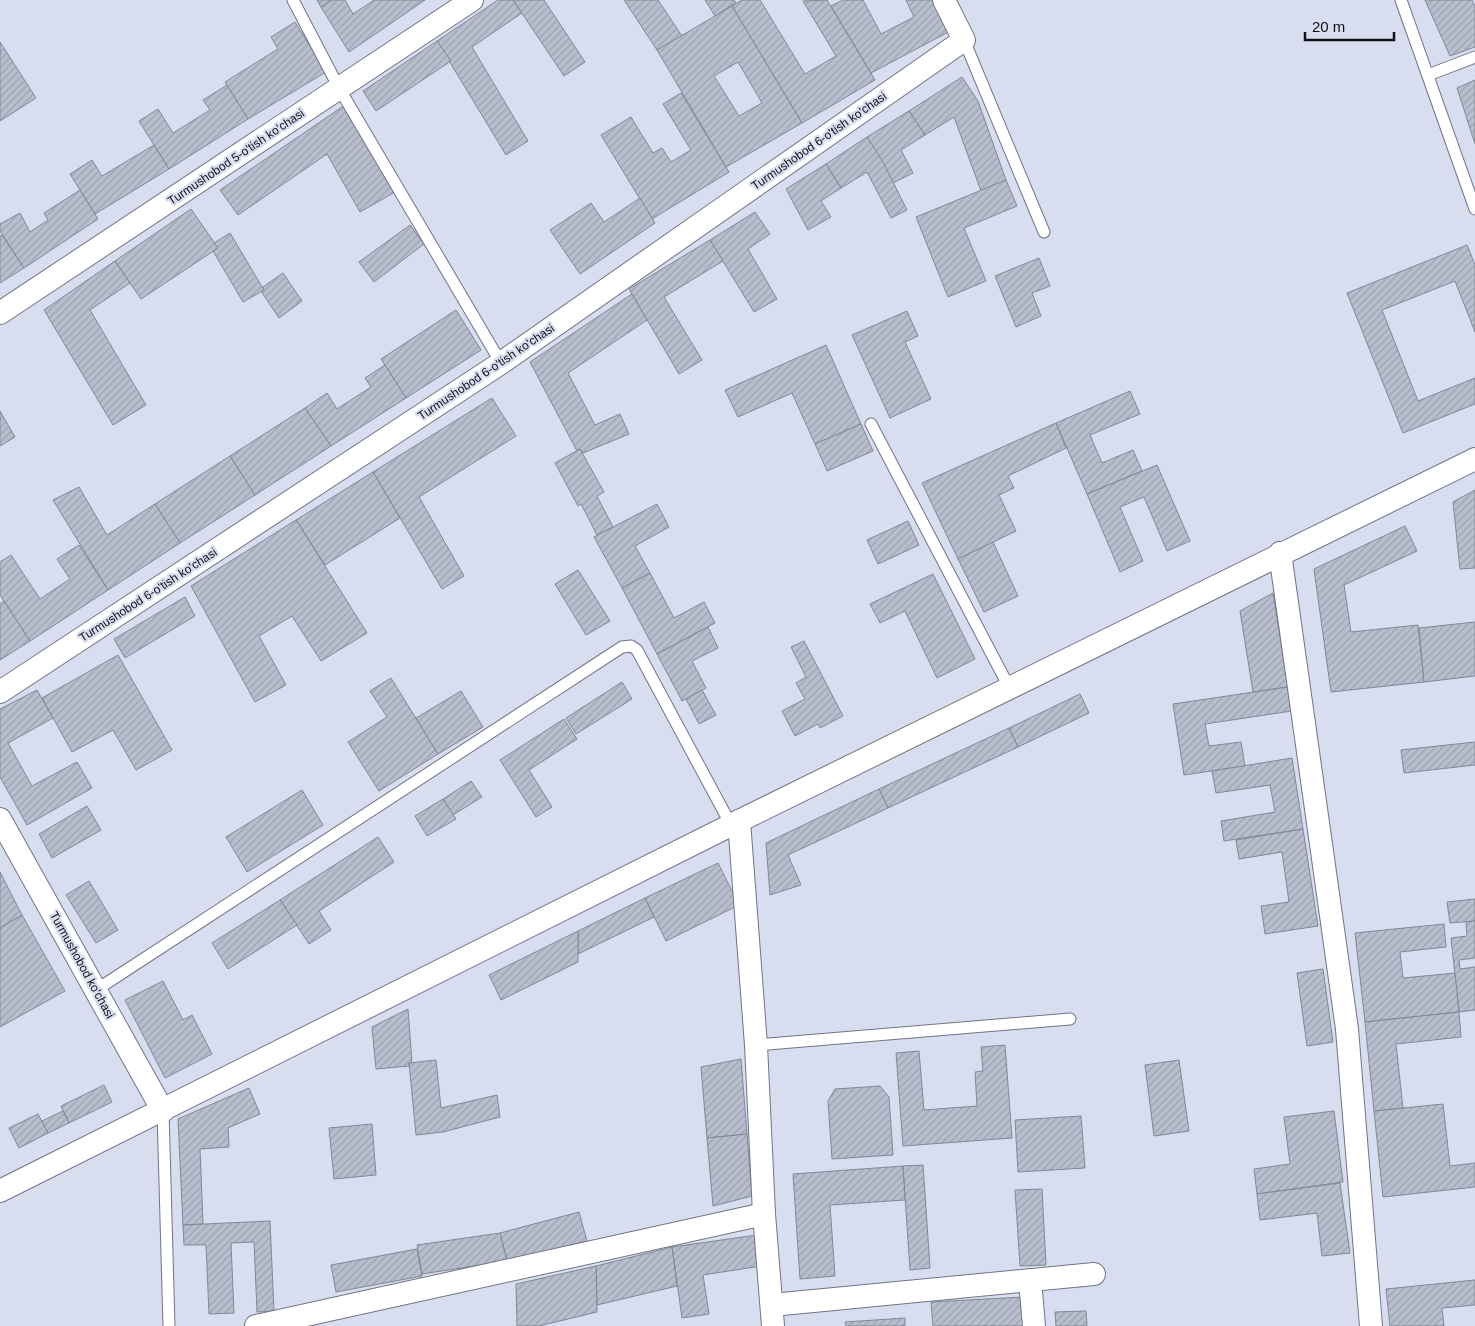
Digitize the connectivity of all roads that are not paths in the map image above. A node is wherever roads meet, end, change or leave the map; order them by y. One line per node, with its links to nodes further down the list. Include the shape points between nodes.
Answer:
1 (293, 0): 8 (lane)
2 (472, 0): 8 (street, Turmushobod 5-o'tish ko'chasi)
3 (944, 0): 5 (street)
4 (1401, 0): 7 (lane)
5 (964, 40): 10 (lane); 12 (street, Turmushobod 6-o'tish ko'chasi)
6 (1475, 57): 7 (lane)
7 (1428, 75): 9 (lane)
8 (339, 88): 11 (street, Turmushobod 5-o'tish ko'chasi); 12 (lane)
9 (1475, 209)
10 (1044, 232)
11 (0, 313)
12 (500, 363): 17 (street, Turmushobod 6-o'tish ko'chasi)
13 (871, 424): 16 (lane)
14 (1475, 459): 15 (street)
15 (1280, 553): 16 (street); 32 (street, via 1346,1029)
16 (1009, 686): 19 (street)
17 (0, 692)
18 (0, 819): 20 (street, Turmushobod ko'chasi)
19 (735, 822): 20 (lane, via 637,650 631,646 622,647); 22 (street); 23 (street)
20 (96, 990): 23 (street, Turmushobod ko'chasi)
21 (1070, 1019): 22 (lane)
22 (756, 1045): 25 (street)
23 (164, 1111): 24 (street); 29 (lane)
24 (0, 1191)
25 (764, 1214): 28 (street); 30 (street)
26 (1094, 1274): 27 (street)
27 (1030, 1280): 28 (street); 31 (street)
28 (772, 1316)
29 (169, 1326)
30 (256, 1326)
31 (1034, 1326)
32 (1371, 1326)

